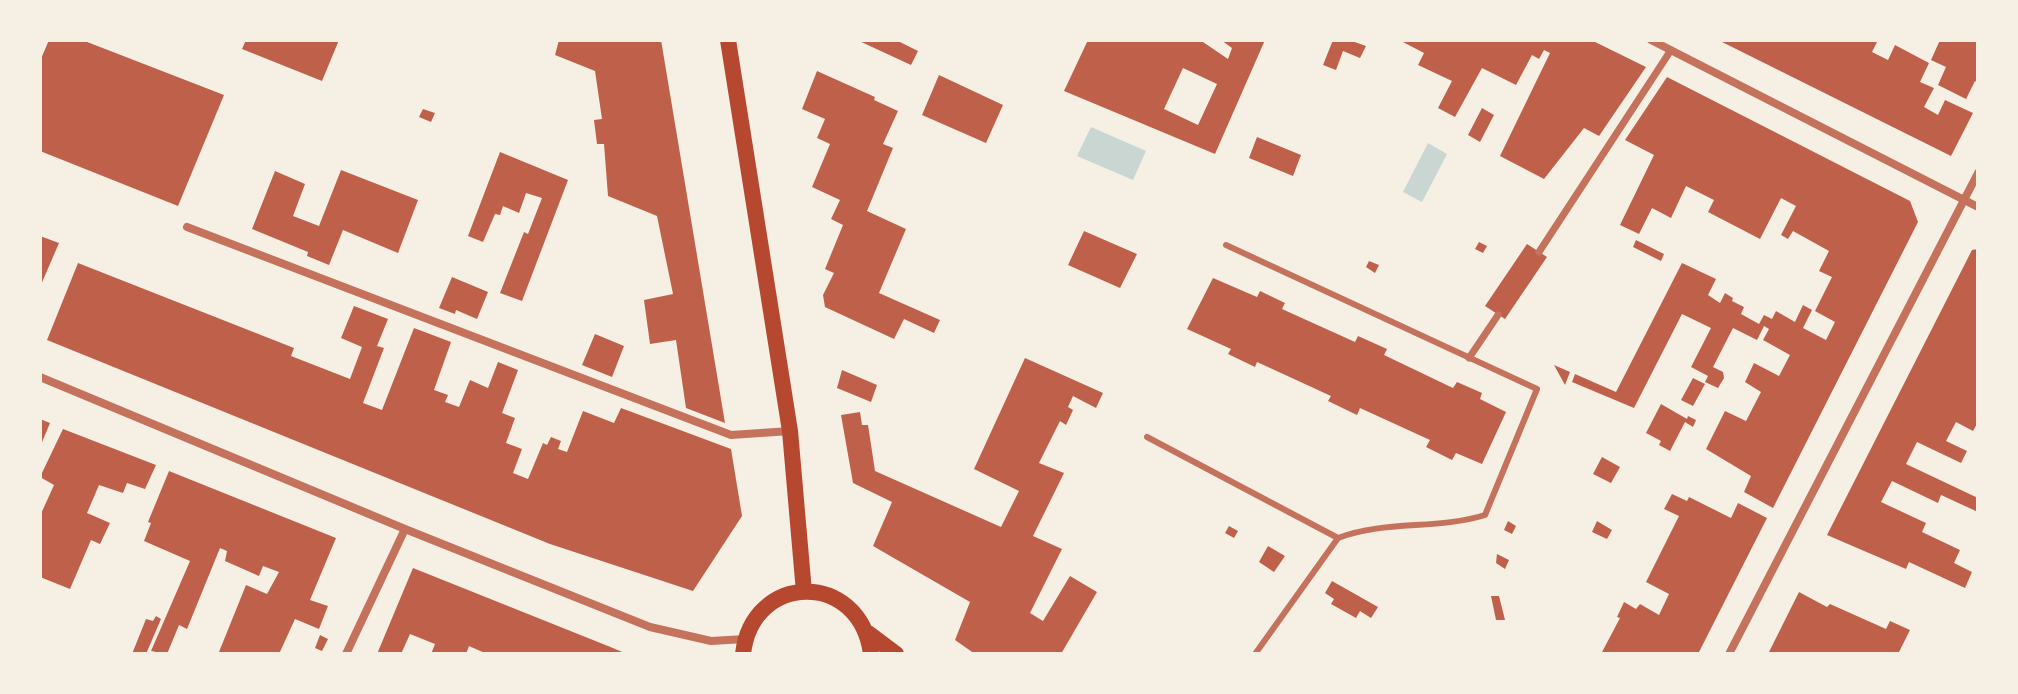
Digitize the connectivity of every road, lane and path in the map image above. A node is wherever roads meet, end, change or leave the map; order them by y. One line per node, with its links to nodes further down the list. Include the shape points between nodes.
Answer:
1 (728, 40): 13 (main road)
2 (1651, 40): 3 (street)
3 (1671, 50): 5 (street); 9 (street)
4 (1978, 173): 5 (street)
5 (1964, 200): 6 (street); 24 (street)
6 (1978, 207)
7 (187, 227): 13 (street, via 731,435)
8 (1226, 245): 11 (lane)
9 (1539, 252)
10 (1498, 315): 11 (street)
11 (1469, 358): 16 (lane, via 1537,389 1485,515)
12 (40, 377): 15 (street)
13 (790, 431): 17 (main road)
14 (1147, 437): 16 (lane)
15 (405, 529): 19 (street, via 650,627); 20 (street)
16 (1338, 538): 23 (lane)
17 (804, 592): 18 (main road, via 839,600 857,614); 19 (main road, via 782,596 763,609 749,627)
18 (868, 633): 21 (main road); 22 (main road)
19 (744, 646)
20 (346, 654)
21 (871, 654)
22 (896, 654)
23 (1255, 654)
24 (1729, 654)

